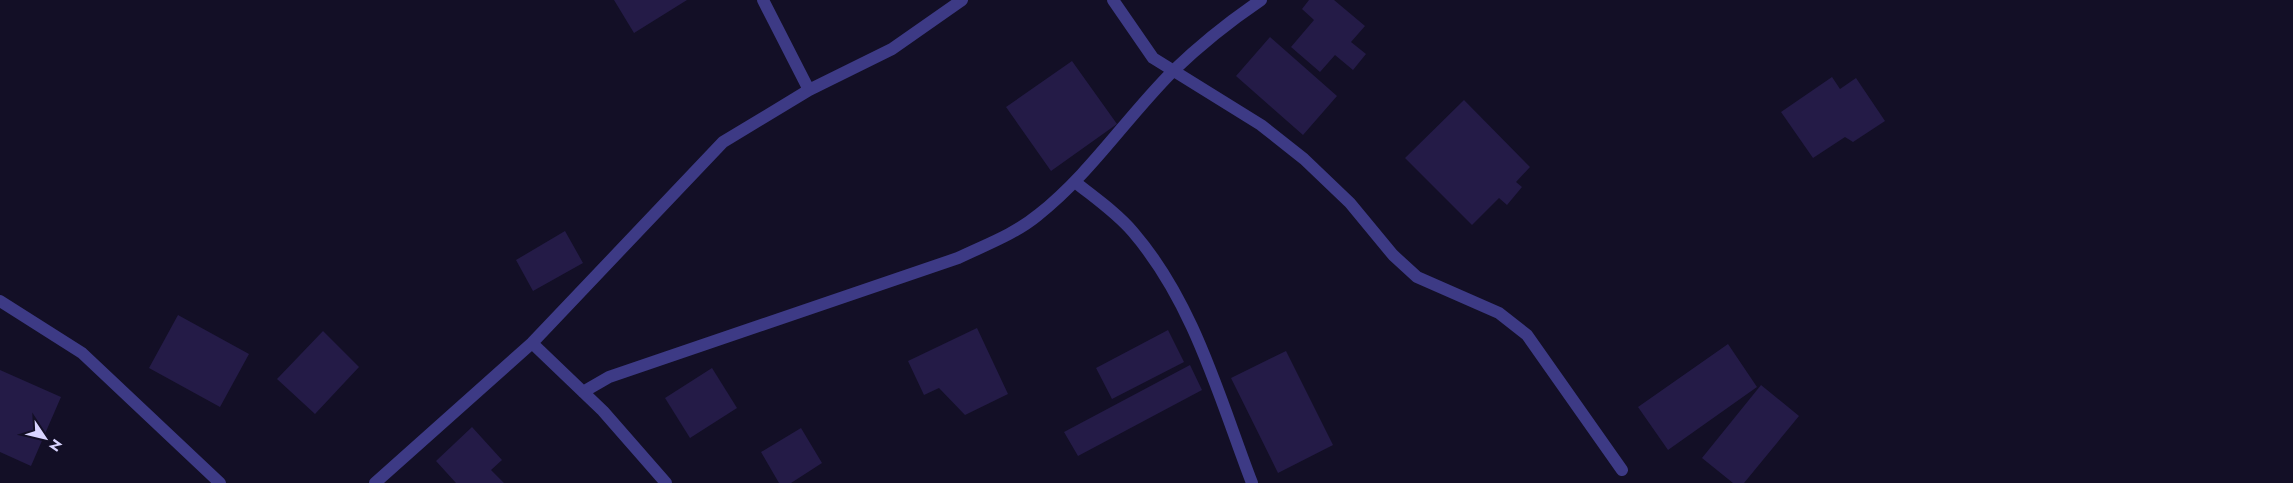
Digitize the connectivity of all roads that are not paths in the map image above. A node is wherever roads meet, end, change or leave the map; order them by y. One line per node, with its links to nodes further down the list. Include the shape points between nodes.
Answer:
1 (763, 0): 6 (street)
2 (962, 0): 6 (street, via 892,49)
3 (1114, 0): 5 (street, via 1153,58)
4 (1261, 0): 5 (street)
5 (1173, 72): 7 (street); 11 (street, via 1261,125 1304,159 1350,203 1393,255 1417,277 1498,313 1527,335)
6 (809, 90): 9 (street, via 723,142)
7 (1075, 182): 10 (street, via 1037,216 1006,236 958,258 609,376); 15 (street, via 1133,231 1163,271 1195,332)
8 (0, 301): 12 (street, via 82,352)
9 (532, 343): 10 (street); 13 (street)
10 (583, 392): 14 (street)
11 (1622, 470)
12 (220, 483)
13 (374, 483)
14 (666, 483)
15 (1252, 483)

